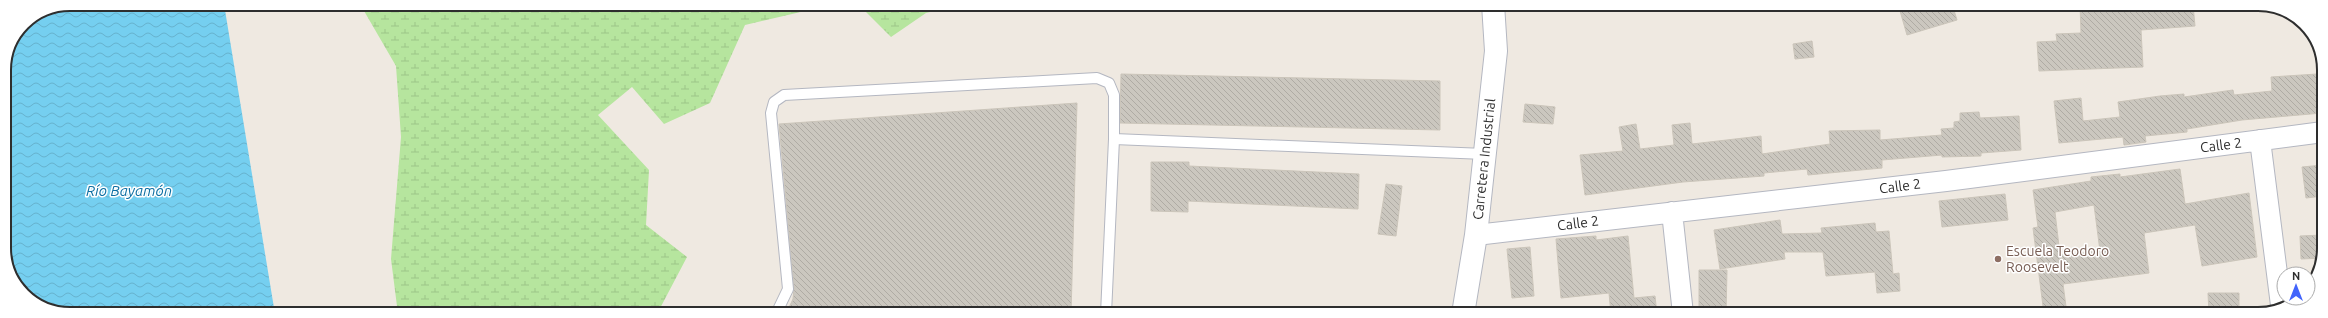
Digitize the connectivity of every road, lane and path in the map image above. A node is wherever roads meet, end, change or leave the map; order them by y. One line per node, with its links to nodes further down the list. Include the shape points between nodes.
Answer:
1 (1493, 11): 5 (street, Carretera Industrial, via 1496,51)
2 (2317, 133): 4 (street, Calle 2)
3 (1114, 139): 5 (lane); 9 (lane, via 1114,95 1109,83 1097,78 784,96 774,102 771,113 788,289); 10 (lane)
4 (2260, 140): 6 (street, Calle 2, via 1946,181); 8 (street)
5 (1485, 154): 7 (street, Carretera Industrial)
6 (1672, 212): 7 (street, Calle 2); 12 (street)
7 (1476, 235): 11 (street, Carretera Industrial)
8 (2276, 266)
9 (779, 307)
10 (1106, 307)
11 (1465, 307)
12 (1682, 307)

